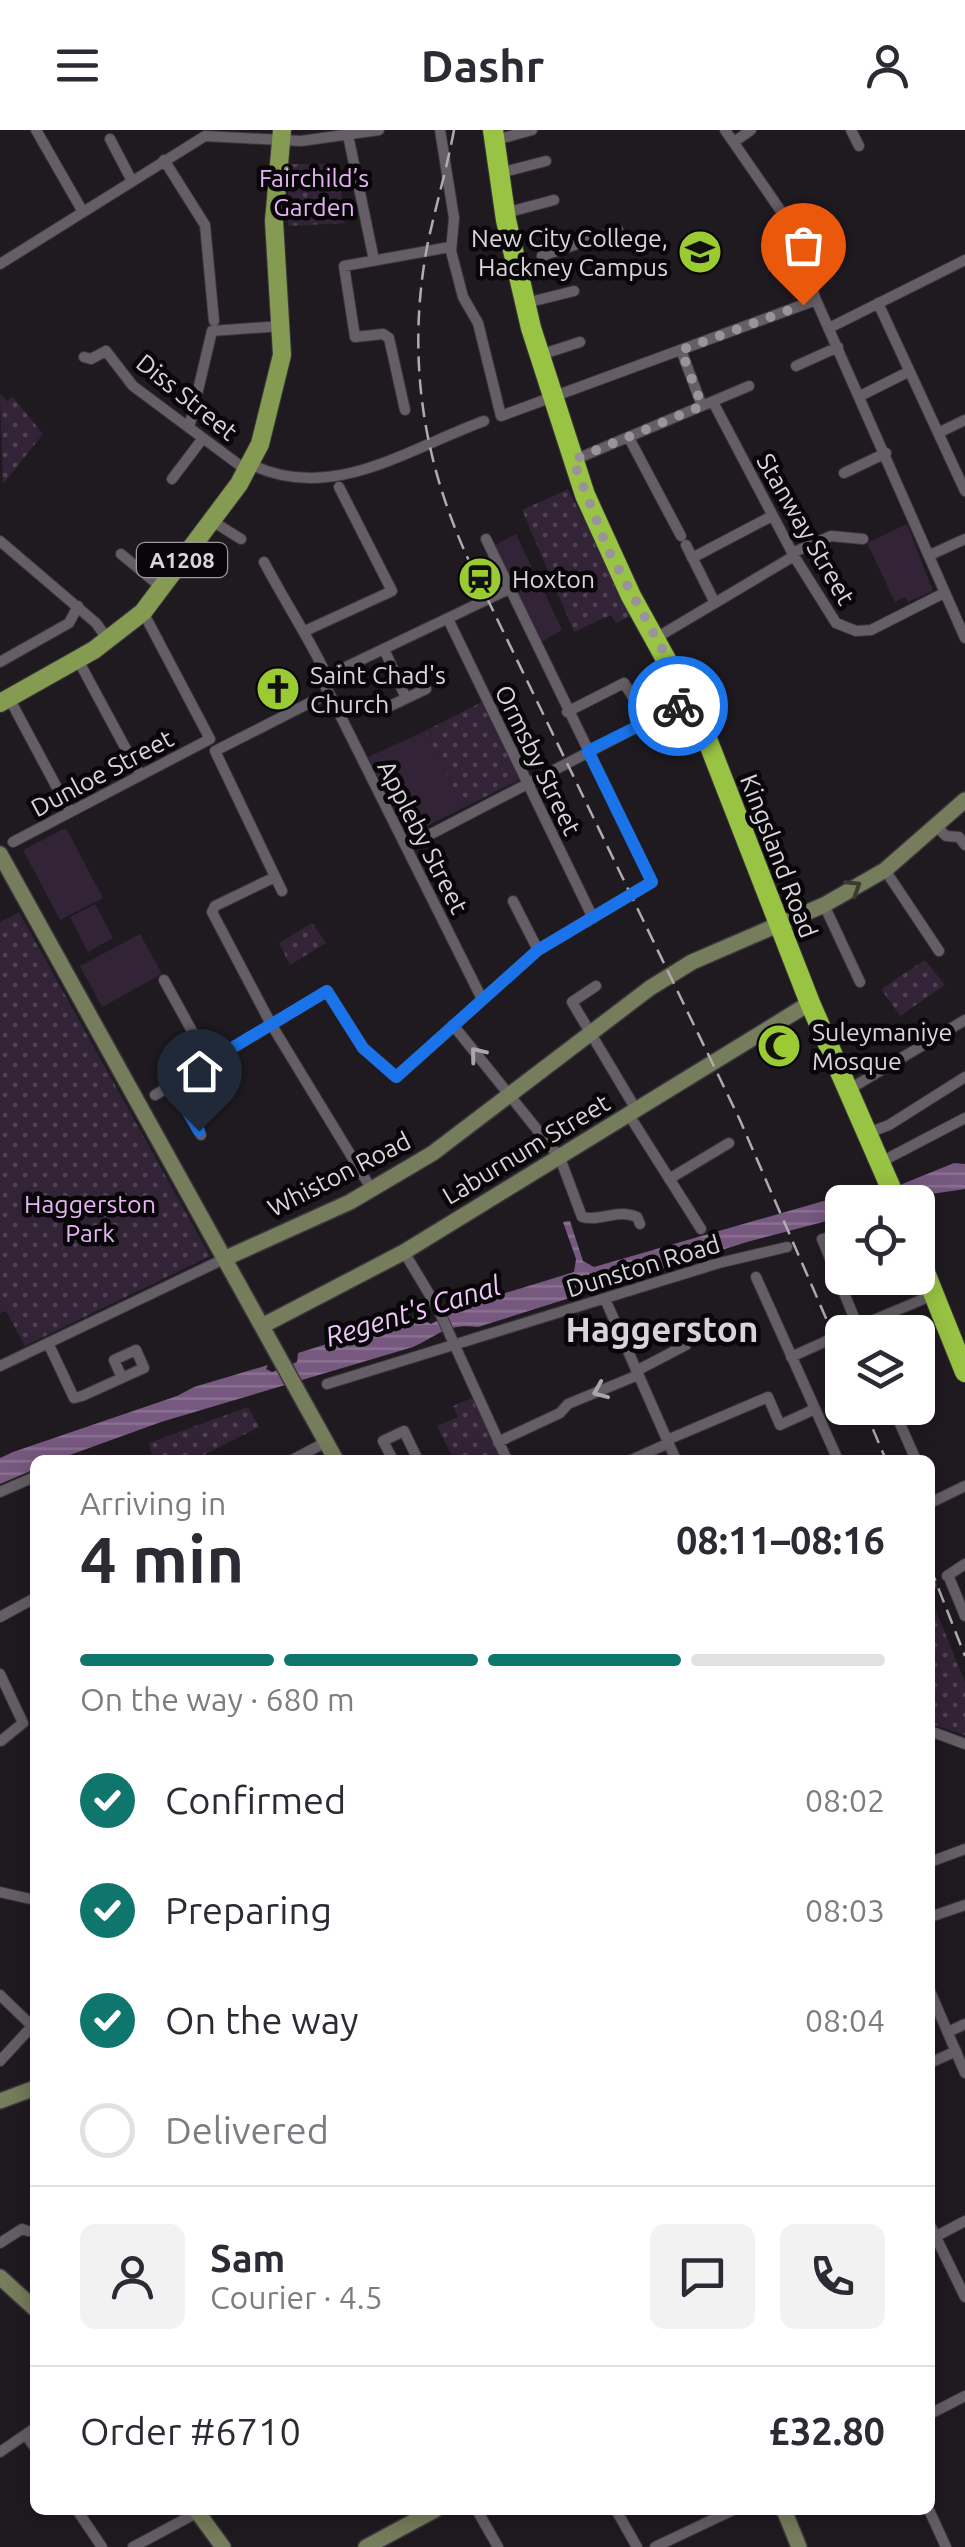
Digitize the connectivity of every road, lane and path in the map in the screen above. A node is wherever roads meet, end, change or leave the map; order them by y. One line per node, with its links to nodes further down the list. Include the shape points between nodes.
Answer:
1 (36, 130): 20 (street)
2 (378, 130): 11 (street)
3 (440, 130): 23 (street, via 454,218)
4 (724, 130): 13 (street)
5 (751, 130): 13 (street)
6 (851, 130): 14 (street)
7 (529, 131): 12 (street)
8 (219, 133): 10 (street); 15 (street)
9 (108, 135): 18 (street)
10 (281, 135): 11 (street); 33 (main road, A1208, via 274,221)
11 (348, 135): 25 (street)
12 (494, 135): 17 (highway, Kingsland Road)
13 (734, 142): 29 (street, via 784,217)
14 (859, 146)
15 (164, 160): 18 (street); 32 (street, via 205,225)
16 (546, 161): 17 (street)
17 (500, 173): 21 (highway, Kingsland Road)
18 (132, 181): 20 (street)
19 (554, 200): 21 (street)
20 (83, 212): 27 (street)
21 (505, 213): 30 (highway, Kingsland Road, via 522,261)
22 (618, 230): 24 (street)
23 (450, 247): 25 (street); 43 (street, via 478,322 500,416)
24 (542, 256)
25 (374, 260): 46 (street, via 344,266 354,337 389,338)
26 (965, 260): 31 (street)
27 (0, 264)
28 (574, 291): 30 (street)
29 (816, 300): 34 (street); 37 (street)
30 (525, 303): 38 (highway, Kingsland Road)
31 (878, 303): 34 (street); 41 (street)
32 (214, 325): 33 (street); 49 (street)
33 (283, 326): 55 (main road, A1208, via 277,388)
34 (829, 328): 36 (street)
35 (580, 342): 38 (street)
36 (838, 348): 40 (street); 44 (street)
37 (681, 350): 43 (street); 45 (street, Stanway Street)
38 (539, 356): 43 (highway, Kingsland Road)
39 (88, 358): 49 (street, Diss Street, via 106,351 132,386)
40 (796, 366)
41 (908, 372): 44 (street); 50 (street)
42 (749, 386): 45 (street)
43 (552, 396): 54 (highway, Kingsland Road)
44 (860, 396): 53 (street)
45 (708, 404): 52 (street); 60 (street, Stanway Street)
46 (405, 410)
47 (965, 420): 50 (street)
48 (484, 421): 55 (street, via 331,480)
49 (189, 428): 51 (street, Diss Street)
50 (938, 433): 59 (street)
51 (204, 438): 55 (street, Diss Street); 57 (street)
52 (630, 438): 54 (street); 70 (street)
53 (886, 454): 56 (street); 69 (street)
54 (573, 460): 80 (highway, Kingsland Road, via 608,550)
55 (248, 467): 61 (main road, A1208)
56 (844, 473)
57 (172, 479)
58 (339, 487): 79 (street, via 392,591)
59 (965, 491)
60 (772, 516): 68 (street, Stanway Street); 70 (street)
61 (212, 520): 62 (street); 72 (main road, A1208)
62 (241, 539)
63 (486, 539): 73 (street)
64 (863, 539): 68 (street, via 832,536)
65 (965, 539): 69 (street)
66 (0, 541): 76 (street)
67 (121, 554): 72 (street)
68 (793, 555): 74 (street, Stanway Street, via 826,612 856,631 871,630); 75 (street)
69 (930, 556): 74 (street)
70 (692, 558): 75 (street)
71 (264, 562): 79 (street)
72 (162, 588): 77 (main road, A1208)
73 (509, 589): 78 (street); 93 (street)
74 (944, 592): 81 (street)
75 (715, 603): 80 (street)
76 (78, 606): 82 (street); 85 (street, via 70,623)
77 (143, 612): 82 (main road, A1208); 96 (street, Dunloe Street, via 210,739)
78 (448, 619): 83 (street); 97 (street, Ormsby Street)
79 (305, 630): 86 (street)
80 (656, 638): 91 (highway, Kingsland Road)
81 (965, 638)
82 (108, 640): 84 (main road, A1208)
83 (384, 649): 86 (street); 89 (street)
84 (78, 660): 90 (main road, A1208); 96 (street)
85 (0, 662)
86 (327, 676): 88 (street)
87 (426, 689): 89 (street)
88 (328, 693): 103 (street, Appleby Street); 106 (street, Dunloe Street, via 215,751)
89 (406, 698): 92 (street)
90 (4, 700): 99 (street)
91 (690, 700): 94 (street); 111 (highway, Kingsland Road)
92 (388, 707)
93 (567, 712): 94 (street, via 624,683); 95 (street)
94 (648, 721): 95 (street)
95 (588, 751): 97 (street); 110 (street, via 652,882)
96 (140, 775): 99 (street, Dunloe Street)
97 (526, 783): 103 (street); 110 (street, Ormsby Street)
98 (965, 800): 100 (street, Whiston Road)
99 (70, 812): 101 (street, Dunloe Street)
100 (936, 826): 102 (street); 105 (street, Whiston Road)
101 (14, 842)
102 (965, 844)
103 (406, 847): 117 (street, Appleby Street)
104 (0, 854): 143 (street)
105 (885, 870): 109 (street, Whiston Road, one-way to 105); 113 (street)
106 (275, 876): 107 (street); 120 (street, via 212,912)
107 (282, 891)
108 (513, 900): 112 (street)
109 (824, 905): 111 (street, Whiston Road); 115 (street)
110 (593, 918): 112 (street)
111 (778, 924): 118 (highway, Kingsland Road); 122 (street, Whiston Road, via 692,962)
112 (538, 950): 117 (street)
113 (939, 951)
114 (164, 980): 123 (street)
115 (860, 982)
116 (596, 986): 122 (street, via 571,1000)
117 (482, 999): 121 (street)
118 (810, 1003): 126 (highway, Kingsland Road); 129 (street, Laburnum Street)
119 (965, 1020): 126 (street)
120 (271, 1024): 121 (street, via 327,991 363,1048 396,1077); 123 (street); 138 (street)
121 (453, 1025): 127 (street, one-way to 121)
122 (588, 1031): 127 (street, Whiston Road); 129 (street)
123 (208, 1062): 125 (street)
124 (965, 1076): 131 (street)
125 (172, 1084): 128 (street); 132 (street)
126 (848, 1090): 131 (highway, Kingsland Road)
127 (510, 1094): 134 (street); 138 (street, Whiston Road, via 446,1145)
128 (155, 1095)
129 (633, 1113): 134 (street, Laburnum Street); 136 (street)
130 (965, 1118): 135 (street)
131 (867, 1134): 135 (highway, Kingsland Road)
132 (201, 1135)
133 (729, 1143): 136 (street)
134 (560, 1158): 139 (street, via 582,1217 622,1212); 142 (street, Laburnum Street)
135 (879, 1163): 137 (highway, Kingsland Road)
136 (669, 1179): 140 (street)
137 (889, 1185)
138 (372, 1190): 143 (street, Whiston Road)
139 (640, 1224)
140 (701, 1230)
141 (787, 1248): 144 (street, Dunston Road)
142 (404, 1252): 148 (street, Laburnum Street); 151 (street)
143 (226, 1258): 148 (street); 149 (street, Whiston Road)
144 (747, 1259): 146 (street, Dunston Road); 153 (street)
145 (933, 1295): 147 (street); 155 (highway)
146 (605, 1299): 151 (street, Dunston Road); 156 (street)
147 (889, 1315)
148 (265, 1333): 162 (street)
149 (48, 1343): 154 (street, Whiston Road); 157 (street, via 74,1398 82,1396 144,1368 136,1350 114,1360)
150 (825, 1343): 153 (street)
151 (454, 1345): 158 (street, Dunston Road); 163 (street)
152 (686, 1345): 156 (street)
153 (791, 1357): 159 (street)
154 (0, 1366)
155 (965, 1372)
156 (637, 1373): 161 (street); 163 (street, one-way to 163)
157 (122, 1378)
158 (327, 1384)
159 (815, 1409): 161 (street, via 780,1425 768,1397); 171 (street)
160 (901, 1425): 172 (street)
161 (668, 1441): 169 (street); 170 (street)
162 (326, 1442): 164 (street); 165 (street)
163 (498, 1442): 168 (street)
164 (301, 1455)
165 (333, 1455)
166 (390, 1455): 167 (street, via 383,1441 404,1431)
167 (416, 1455)
168 (504, 1455)
169 (641, 1455)
170 (674, 1455)
171 (836, 1455)
172 (914, 1455)
173 (30, 1479): 175 (street)
174 (965, 1486): 176 (street)
175 (0, 1492)
176 (935, 1497)
177 (965, 1564): 179 (street, via 948,1575)
178 (30, 1605): 180 (street)
179 (965, 1616)
180 (0, 1618)
181 (0, 1674): 183 (street, via 23,1723)
182 (935, 1733): 184 (street)
183 (1, 1741)
184 (965, 1744)
185 (965, 1850): 186 (street)
186 (935, 1860)
187 (0, 1892): 188 (street)
188 (30, 1899)
189 (965, 1905): 190 (street)
190 (935, 1915)
191 (0, 1995): 193 (street)
192 (935, 2015): 196 (street)
193 (30, 2021)
194 (965, 2024): 196 (street)
195 (30, 2029): 198 (street)
196 (948, 2032): 197 (street)
197 (956, 2052): 199 (street); 200 (street)
198 (0, 2061)
199 (935, 2062)
200 (965, 2072)
201 (30, 2090): 202 (street)
202 (0, 2101)
203 (965, 2221): 205 (street)
204 (30, 2230): 206 (street, via 16,2231)
205 (935, 2237)
206 (4, 2242)
207 (935, 2242): 209 (street)
208 (0, 2277): 210 (street)
209 (965, 2297)
210 (30, 2305)
211 (965, 2396): 212 (street)
212 (935, 2410)
213 (30, 2431): 214 (street)
214 (0, 2452)
215 (80, 2515): 224 (street)
216 (192, 2515): 225 (street)
217 (202, 2515): 226 (street)
218 (426, 2515): 227 (street)
219 (480, 2515): 228 (street)
220 (619, 2515): 229 (street)
221 (723, 2515): 230 (street)
222 (786, 2515): 231 (street)
223 (931, 2515): 232 (street)
224 (102, 2547)
225 (134, 2547)
226 (223, 2547)
227 (366, 2547)
228 (498, 2547)
229 (636, 2547)
230 (656, 2547)
231 (799, 2547)
232 (946, 2547)

